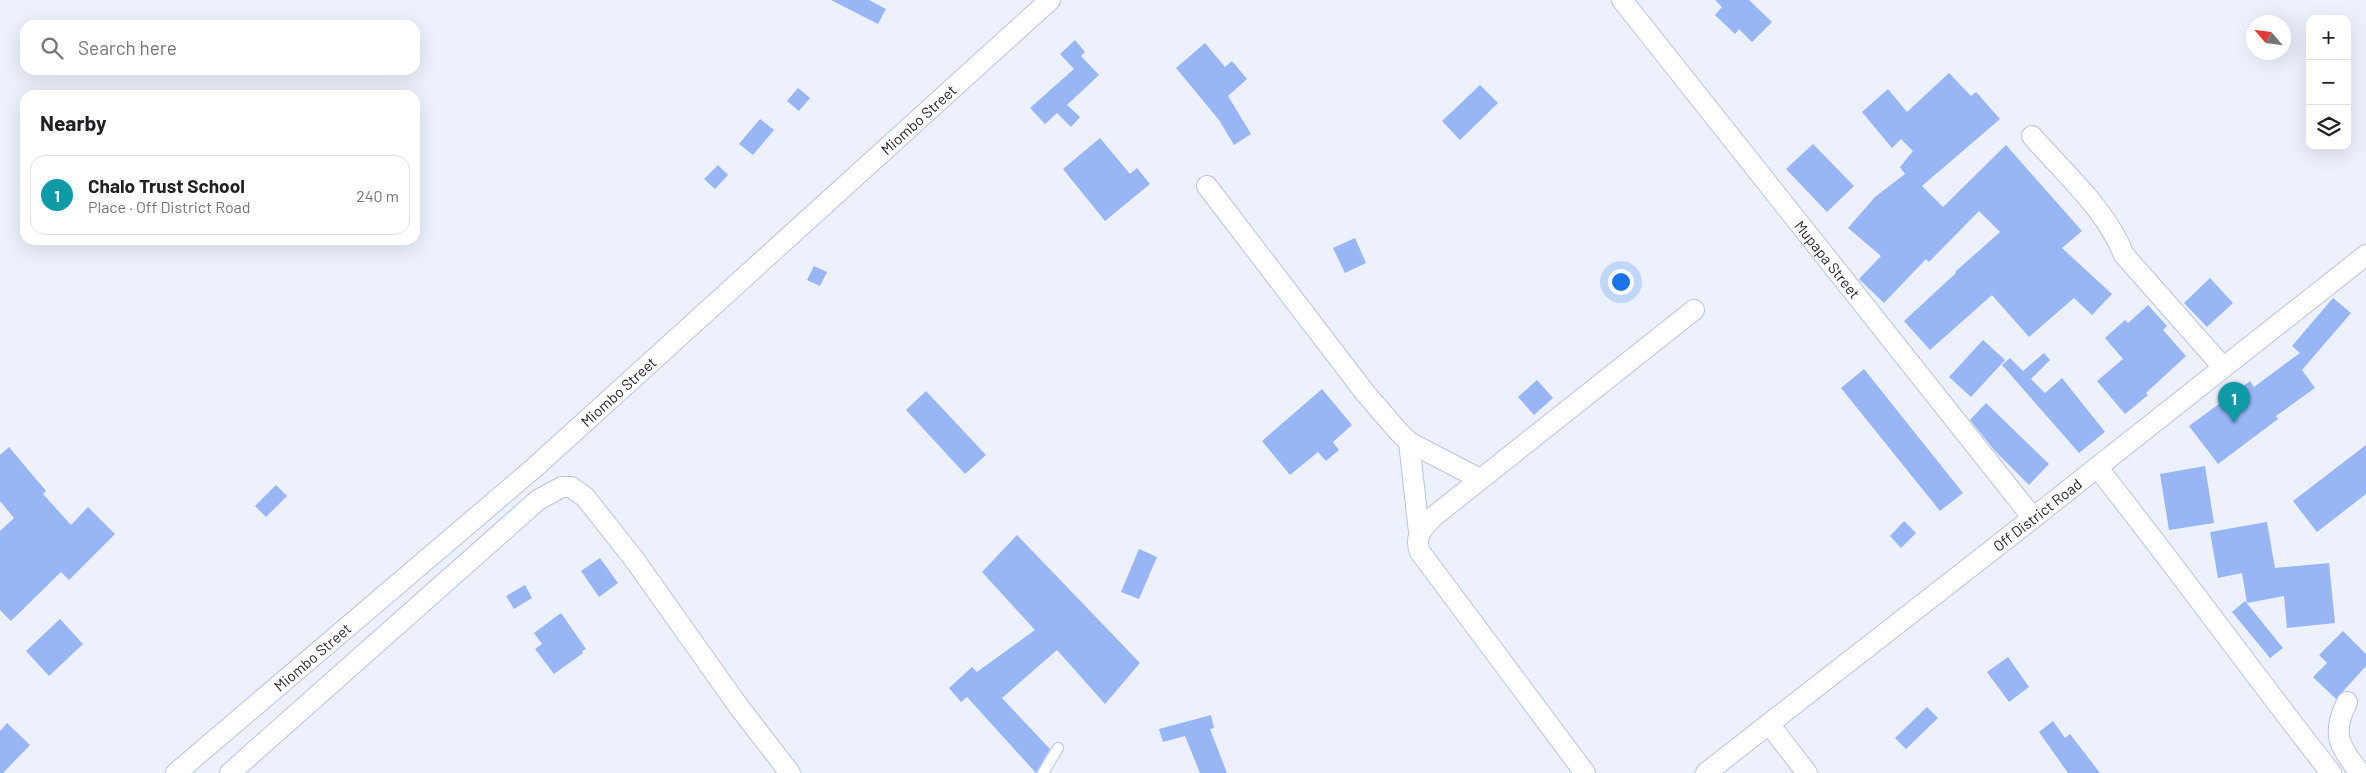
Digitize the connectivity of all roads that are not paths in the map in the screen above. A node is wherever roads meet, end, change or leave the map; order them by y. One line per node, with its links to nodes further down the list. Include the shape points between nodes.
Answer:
1 (1050, 0): 16 (street, Miombo Street, via 534,468)
2 (1622, 0): 11 (street, Mupapa Street)
3 (2032, 136): 7 (street, via 2102,216 2124,255)
4 (1206, 186): 8 (street, via 1366,394)
5 (2366, 255): 7 (street, Off District Road)
6 (1694, 310): 10 (street)
7 (2223, 368): 9 (street, Off District Road)
8 (1409, 442): 10 (street); 12 (street)
9 (2097, 467): 11 (street, Off District Road); 23 (street)
10 (1480, 479): 12 (street, via 1433,517)
11 (2033, 518): 14 (street, Off District Road)
12 (1420, 532): 20 (street, via 1416,542 1420,552)
13 (2347, 702): 24 (street, via 2339,719 2337,734 2344,751)
14 (1768, 724): 21 (street, Off District Road); 22 (street)
15 (1058, 748): 19 (lane)
16 (178, 772)
17 (230, 773): 18 (street, via 538,500 562,487 571,487 585,497 634,559)
18 (790, 773)
19 (1043, 773)
20 (1585, 773)
21 (1706, 773)
22 (1807, 773)
23 (2331, 773)
24 (2360, 773)

